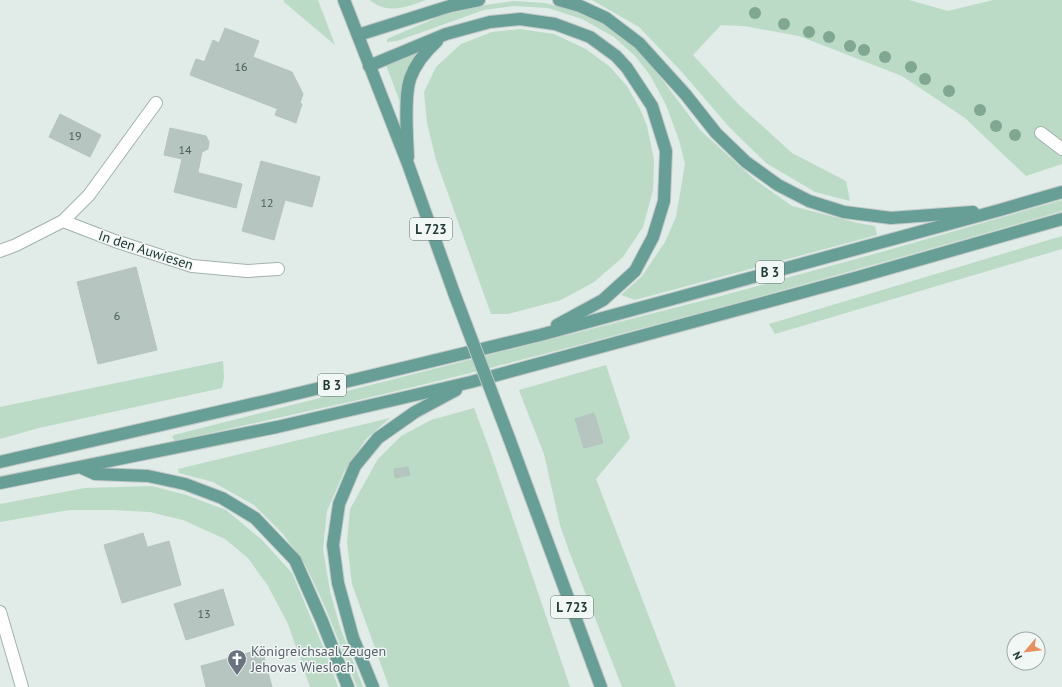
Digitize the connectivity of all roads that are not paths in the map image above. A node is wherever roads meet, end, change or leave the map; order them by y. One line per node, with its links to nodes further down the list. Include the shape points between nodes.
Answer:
1 (344, 0): 5 (main road, L 723)
2 (479, 0): 5 (main road, via 450,6)
3 (559, 0): 12 (main road, via 606,18 639,43 716,133 746,162 778,185 809,201 844,212 891,218)
4 (446, 34): 6 (main road); 10 (main road, via 424,53 410,79 407,101); 17 (main road, via 490,22 520,18 562,26 590,37 616,56 628,68 652,106 666,151 664,201 653,237 635,271 603,300)
5 (358, 36): 6 (main road, L 723)
6 (369, 66): 10 (main road, L 723)
7 (156, 103): 14 (street, via 89,195)
8 (1041, 133): 9 (street)
9 (1062, 149)
10 (408, 164): 23 (main road, L 723, bridge)
11 (1062, 192): 12 (main road, B 3)
12 (1000, 210): 17 (main road, B 3)
13 (1062, 219): 18 (main road, B 3)
14 (62, 221): 15 (street); 16 (street, In den Auwiesen, via 192,266 247,271)
15 (0, 252)
16 (278, 269)
17 (540, 334): 19 (main road, B 3)
18 (471, 382): 20 (main road, B 3, via 277,427); 26 (main road, via 415,412 378,438 355,466 339,504 333,545 338,583 353,638)
19 (0, 462)
20 (82, 468): 21 (main road, B 3); 25 (main road, via 95,474 148,476 185,484 222,498 255,518 295,560)
21 (0, 483)
22 (0, 612): 24 (street)
23 (601, 686)
24 (22, 687)
25 (348, 687)
26 (373, 687)

